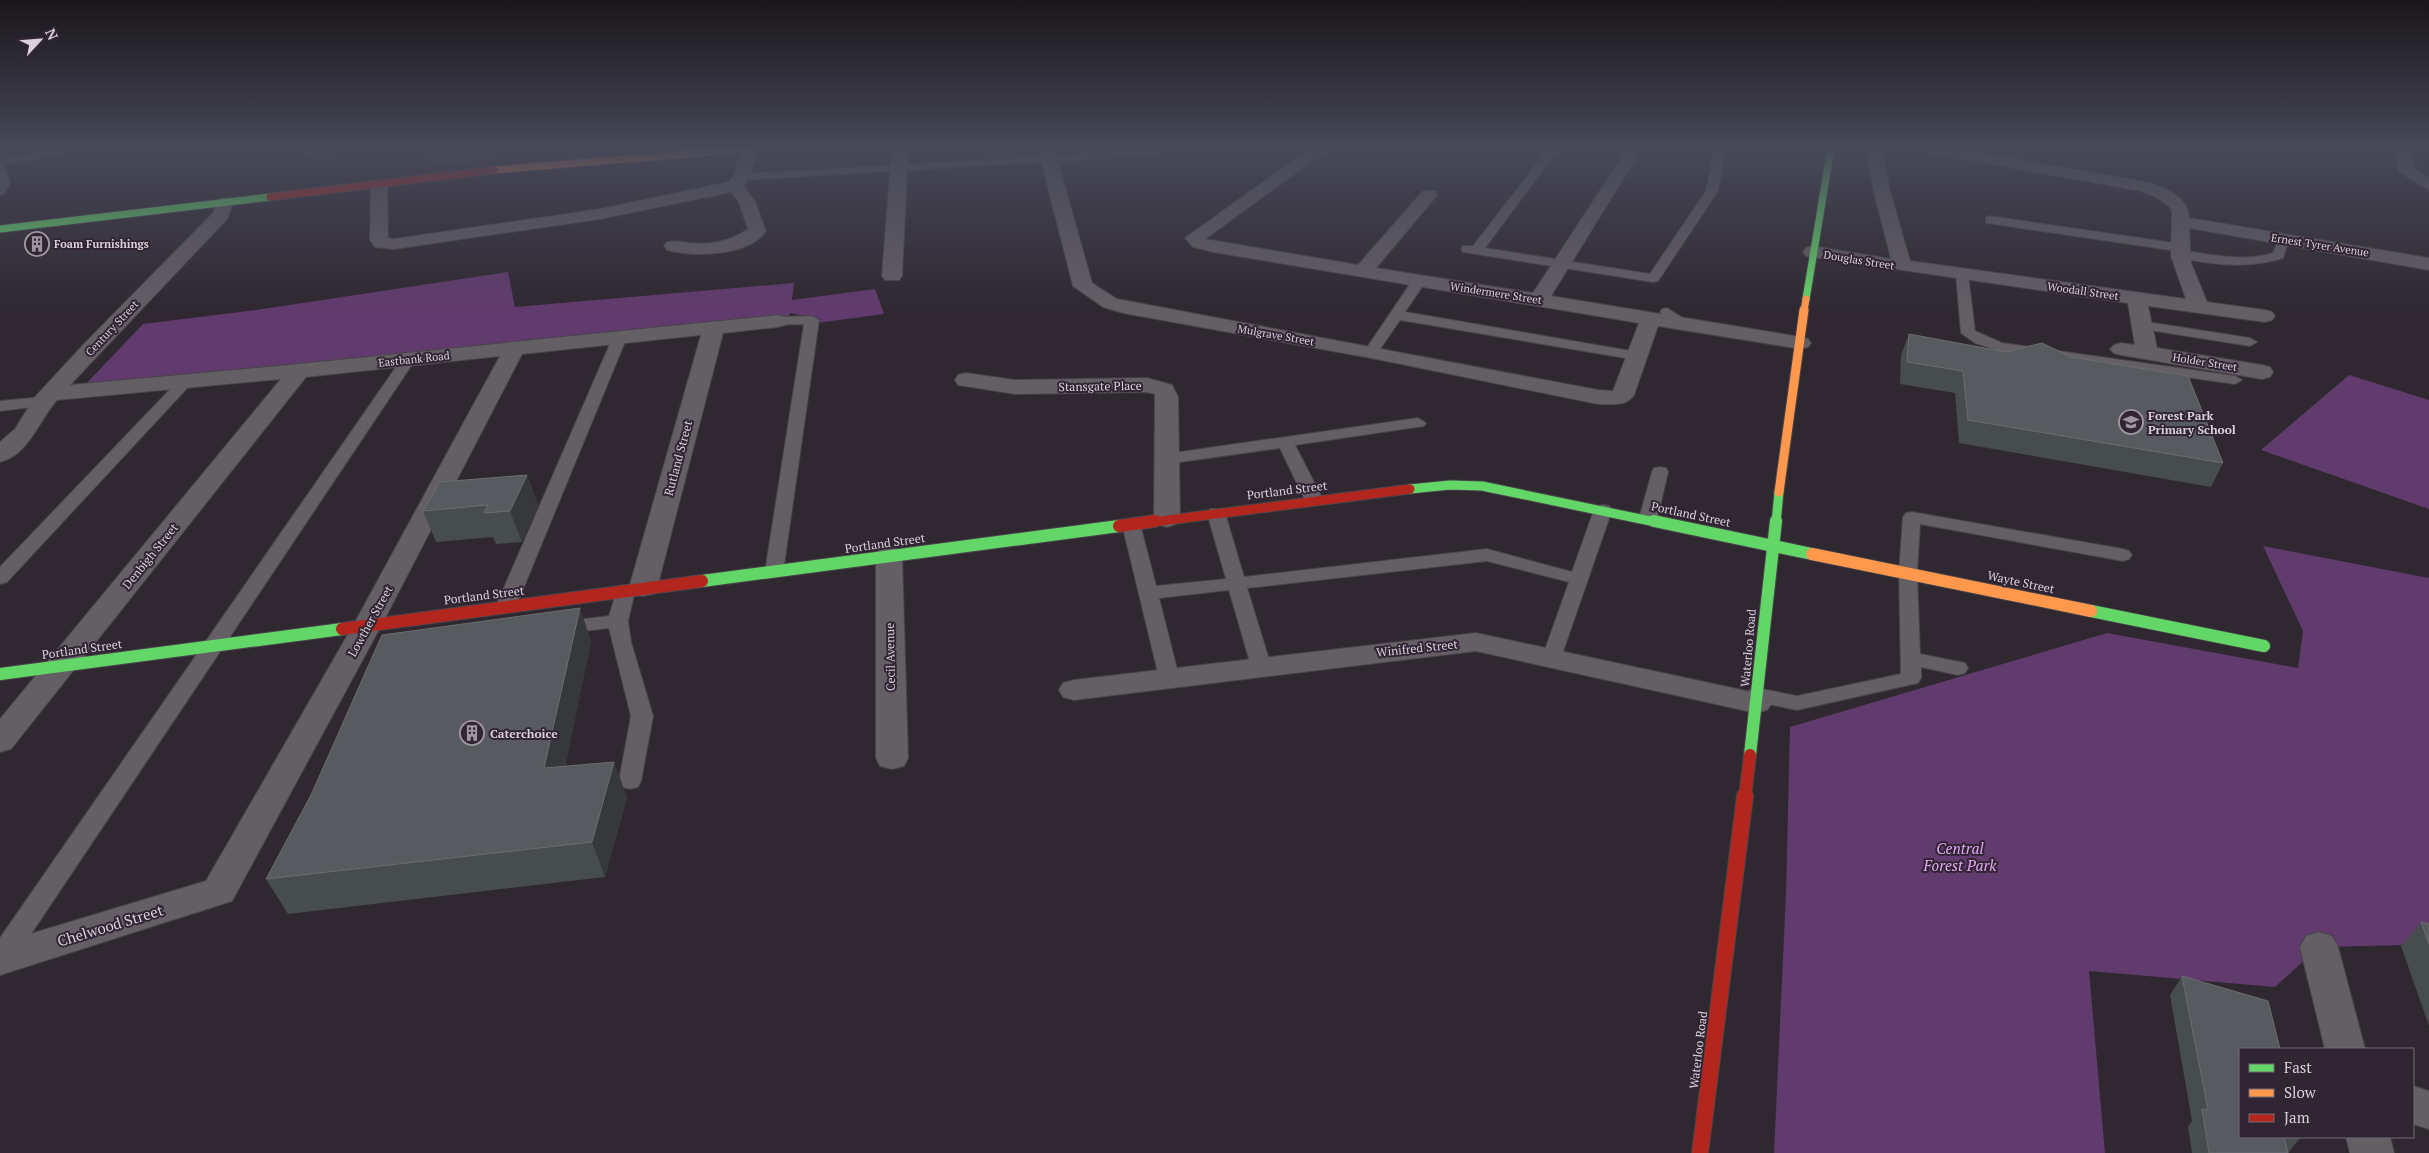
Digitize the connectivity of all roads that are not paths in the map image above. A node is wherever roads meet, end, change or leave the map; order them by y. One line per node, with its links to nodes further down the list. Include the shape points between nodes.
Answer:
1 (235, 202): 15 (main road)
2 (379, 202): 3 (street, via 379,240 394,244 600,214)
3 (651, 202)
4 (747, 202): 21 (street, via 757,232 748,239 692,250)
5 (896, 202): 30 (street)
6 (1061, 202): 46 (street, Mulgrave Street, via 1083,286 1110,303)
7 (1245, 202): 28 (street, Windermere Street, via 1194,238 1213,247)
8 (1423, 202): 28 (street)
9 (1511, 202): 25 (lane, via 1472,250)
10 (1600, 202): 25 (street)
11 (1705, 202): 25 (lane, via 1653,278)
12 (1821, 202): 24 (main road, Waterloo Road)
13 (1885, 202): 27 (street, Douglas Street)
14 (2175, 202): 19 (street)
15 (225, 203): 17 (main road); 55 (street, Century Street, via 221,215 92,347)
16 (7, 217): 17 (main road, via 20,220)
17 (93, 218): 20 (main road)
18 (1990, 220): 23 (lane)
19 (2182, 222): 23 (street); 26 (street, Ernest Tyrer Avenue)
20 (0, 229)
21 (674, 246)
22 (2281, 246): 23 (lane, via 2279,255 2255,261 2234,262)
23 (2180, 251): 34 (street, via 2184,271)
24 (1812, 252): 27 (street, Douglas Street); 43 (main road, Waterloo Road)
25 (1560, 264): 33 (street)
26 (2429, 264)
27 (1902, 266): 29 (street, Woodall Street)
28 (1363, 271): 31 (street, Windermere Street)
29 (1962, 274): 32 (street, Woodall Street); 53 (lane, via 1968,333 1980,340 2000,347)
30 (892, 276)
31 (1419, 281): 33 (street, Windermere Street); 35 (lane)
32 (2137, 298): 34 (street, Woodall Street); 39 (street)
33 (1539, 300): 37 (street, Windermere Street)
34 (2199, 307): 36 (street, Woodall Street)
35 (1395, 315): 46 (lane); 48 (lane)
36 (2265, 316)
37 (1666, 318): 43 (street, Windermere Street); 48 (street)
38 (778, 321): 40 (street, Eastbank Road); 71 (lane, via 812,320)
39 (2141, 326): 42 (lane); 47 (street)
40 (714, 327): 41 (street, Eastbank Road); 76 (street, Rutland Street)
41 (620, 337): 44 (street, Eastbank Road); 78 (lane)
42 (2250, 342)
43 (1801, 343): 68 (main road, Waterloo Road)
44 (515, 348): 49 (street, Eastbank Road); 80 (street, Lowther Street)
45 (2120, 349): 47 (street, Holder Street)
46 (1371, 352): 48 (street, Mulgrave Street, via 1615,398 1623,395)
47 (2147, 353): 51 (street, Holder Street)
48 (1637, 356)
49 (408, 360): 50 (street, Eastbank Road); 82 (lane)
50 (299, 371): 54 (street, Eastbank Road); 86 (street, Denbigh Street)
51 (2262, 372)
52 (966, 380): 60 (street, Stansgate Place, via 1015,387 1147,385 1164,390 1167,397)
53 (2236, 380)
54 (185, 382): 55 (street, Eastbank Road); 73 (lane)
55 (50, 395): 56 (lane); 59 (street, Century Street, via 24,433)
56 (0, 406)
57 (1418, 423): 58 (lane)
58 (1285, 442): 60 (lane); 62 (lane)
59 (0, 455)
60 (1166, 459): 65 (street, Stansgate Place)
61 (1660, 472): 66 (lane)
62 (1314, 500): 63 (main road, Portland Street, via 1466,484); 64 (main road, Portland Street)
63 (1603, 510): 66 (main road, Portland Street); 74 (lane)
64 (1216, 513): 65 (main road, Portland Street); 75 (lane)
65 (1167, 519): 67 (main road, Portland Street)
66 (1648, 519): 68 (main road, Portland Street)
67 (1131, 524): 70 (main road, Portland Street); 77 (lane)
68 (1772, 545): 72 (main road, Wayte Street); 92 (main road, Waterloo Road)
69 (2124, 555): 72 (lane, via 1912,517)
70 (889, 556): 71 (main road, Portland Street); 94 (street, Cecil Avenue)
71 (774, 572): 76 (main road, Portland Street)
72 (1908, 573): 83 (main road, Wayte Street); 85 (lane)
73 (0, 578)
74 (1579, 579): 75 (lane, via 1487,555); 84 (lane)
75 (1236, 583): 77 (lane); 87 (lane)
76 (634, 590): 78 (main road, Portland Street); 79 (lane)
77 (1149, 593): 90 (lane)
78 (506, 606): 80 (main road, Portland Street)
79 (618, 621): 81 (lane); 95 (lane, via 642,716)
80 (368, 624): 82 (main road, Portland Street); 96 (street, Lowther Street)
81 (537, 631)
82 (214, 644): 86 (main road, Portland Street); 98 (lane)
83 (2264, 646)
84 (1552, 658): 87 (street, Winifred Street, via 1476,642); 92 (street, Winifred Street)
85 (1911, 658): 88 (lane); 92 (lane, via 1911,678 1797,703)
86 (61, 666): 89 (main road, Portland Street); 93 (street, Denbigh Street)
87 (1261, 666): 90 (street, Winifred Street)
88 (1958, 668)
89 (0, 674)
90 (1169, 677): 91 (street, Winifred Street)
91 (1074, 690)
92 (1757, 699): 103 (main road, Waterloo Road)
93 (0, 741)
94 (892, 758)
95 (630, 781)
96 (219, 891): 98 (street, Chelwood Street)
97 (2319, 947): 99 (street)
98 (0, 958)
99 (2345, 1048)
100 (2414, 1105): 101 (street)
101 (2429, 1110)
102 (2368, 1138): 104 (street)
103 (1700, 1153)
104 (2372, 1153)

